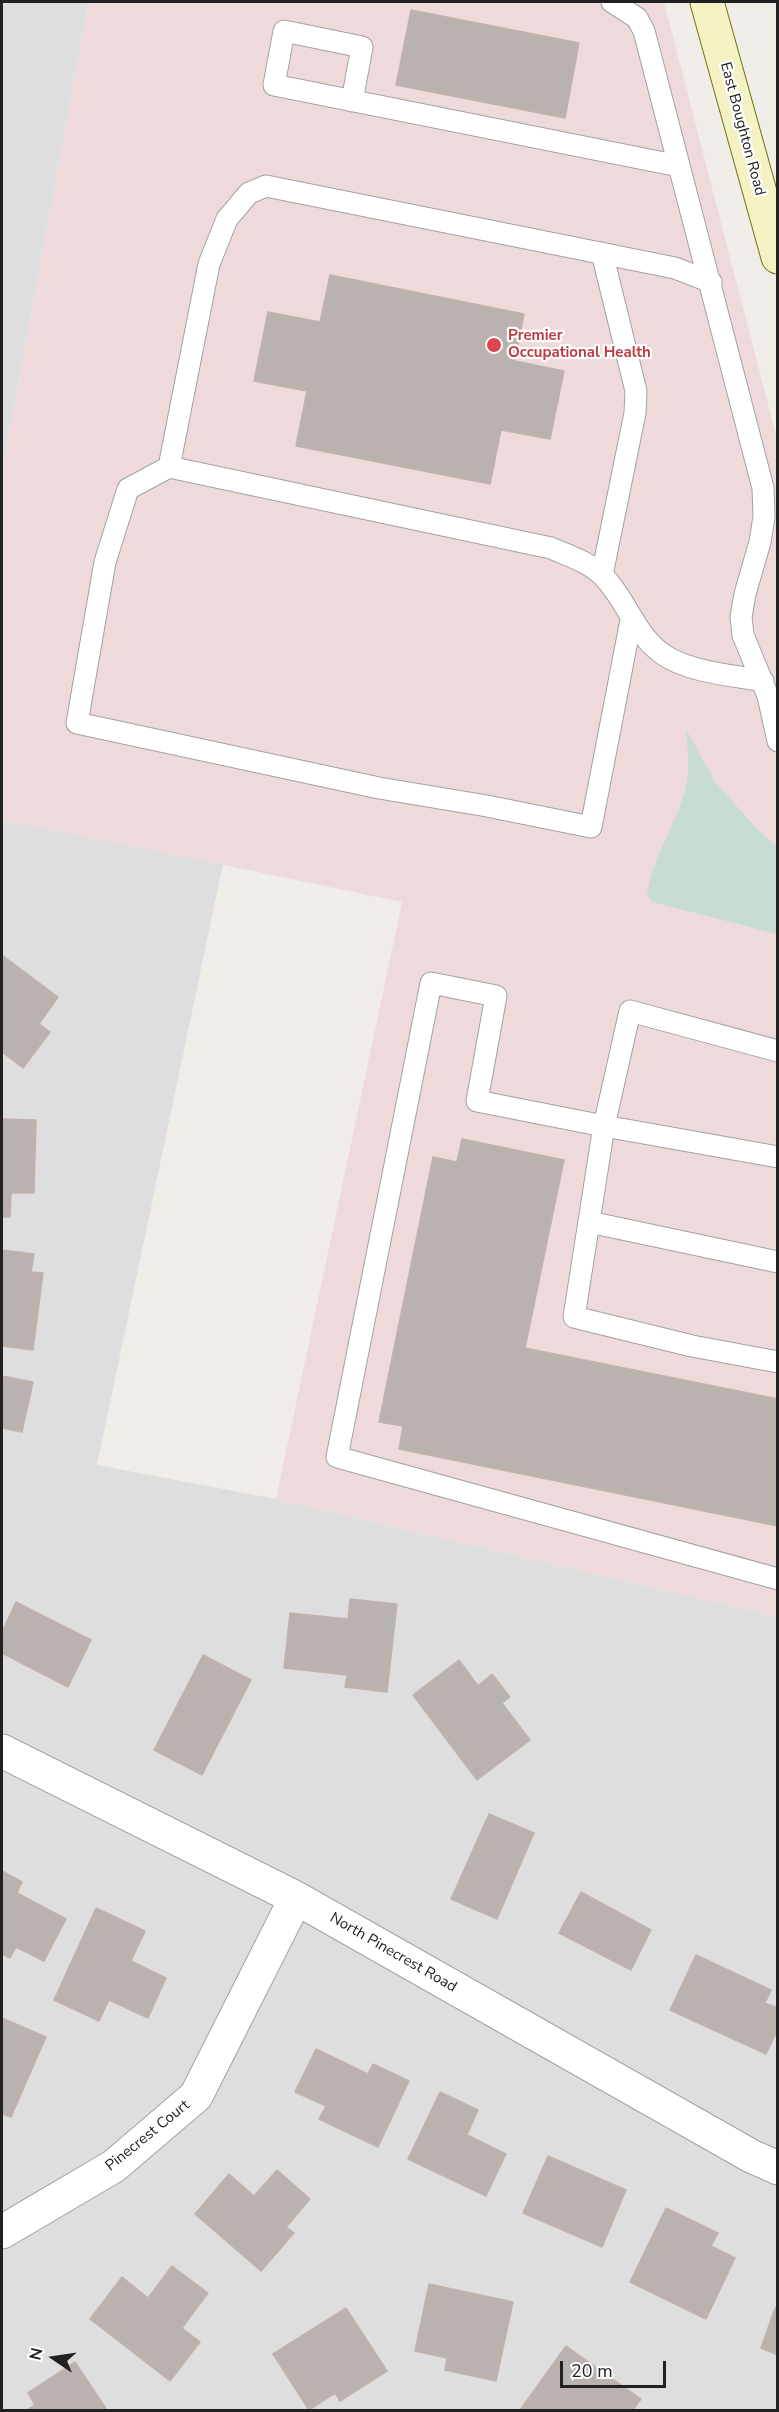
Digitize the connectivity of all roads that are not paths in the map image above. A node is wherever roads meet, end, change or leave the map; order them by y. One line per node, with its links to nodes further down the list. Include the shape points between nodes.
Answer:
1 (612, 2): 4 (lane, via 637,18 644,31)
2 (707, 2): 6 (main road, East Boughton Road)
3 (352, 101): 3 (lane, via 362,47 284,31 274,85); 4 (lane)
4 (679, 166): 7 (lane)
5 (602, 254): 7 (lane, via 675,268); 8 (lane, via 266,186 249,194 227,219 209,264); 9 (lane, via 636,392)
6 (777, 257)
7 (711, 282): 11 (lane, via 763,488 760,542 741,617 743,636)
8 (169, 467): 9 (lane, via 551,548); 10 (lane, via 128,489 105,562 77,723 379,788 591,827)
9 (602, 575): 10 (lane)
10 (631, 620): 11 (lane, via 668,658)
11 (770, 691): 12 (lane)
12 (777, 741)
13 (777, 1051): 14 (lane, via 630,1011)
14 (604, 1126): 15 (lane); 16 (lane); 19 (lane, via 477,1101 496,996 431,983 337,1458)
15 (777, 1157)
16 (589, 1222): 17 (lane); 18 (lane, via 574,1317)
17 (777, 1262)
18 (777, 1362)
19 (777, 1579)
20 (2, 1751): 21 (street, North Pinecrest Road)
21 (296, 1898): 22 (street, North Pinecrest Road); 23 (street, Pinecrest Court, via 196,2097 114,2166)
22 (777, 2168)
23 (2, 2232)

